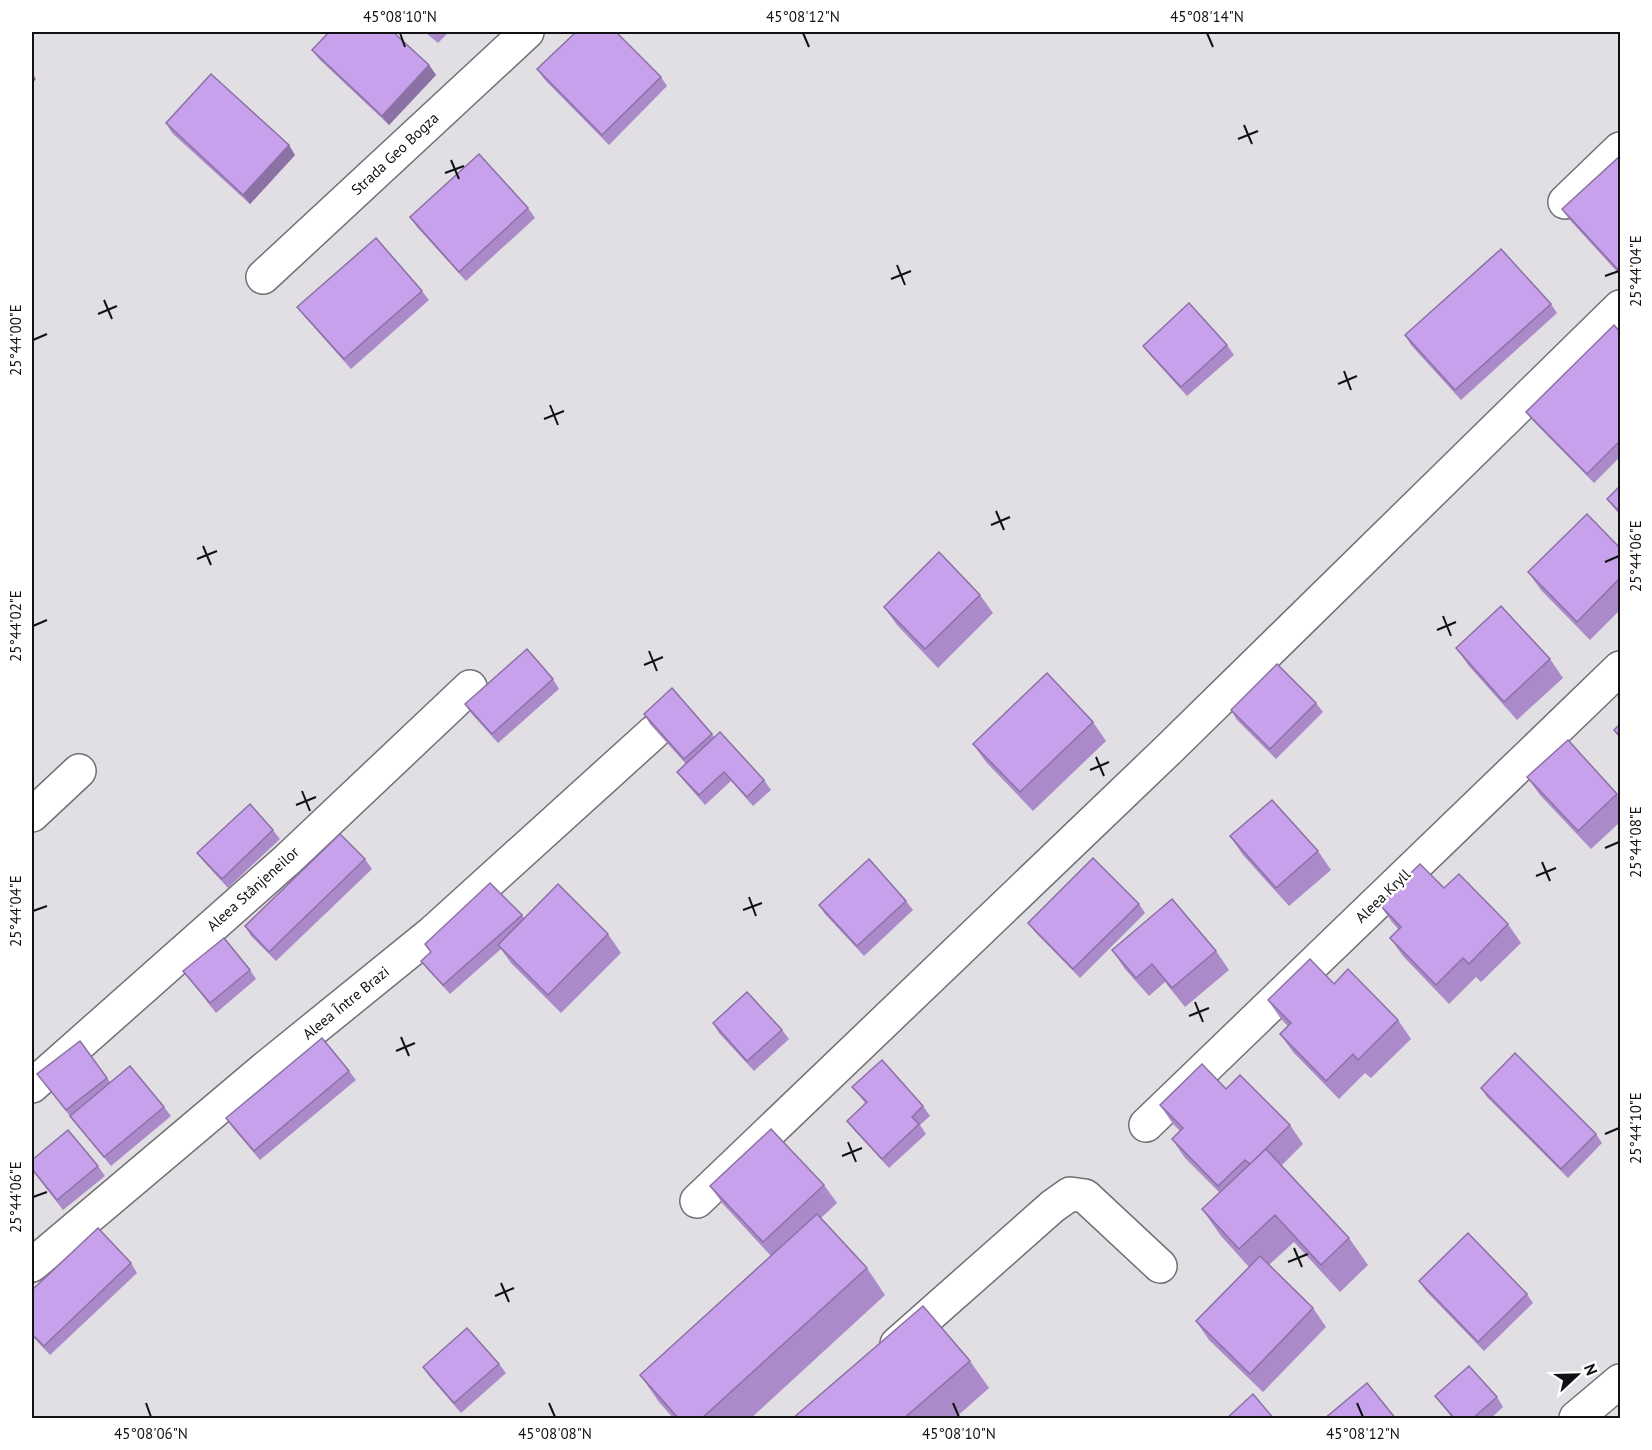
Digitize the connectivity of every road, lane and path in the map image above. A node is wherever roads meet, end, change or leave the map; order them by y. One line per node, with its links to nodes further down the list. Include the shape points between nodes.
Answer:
1 (527, 32): 4 (street, Strada Geo Bogza)
2 (1620, 149): 3 (street)
3 (1565, 202)
4 (262, 277)
5 (1620, 307): 13 (street, via 1178,740)
6 (1620, 668): 12 (street, Aleea Kryll)
7 (471, 687): 11 (street, Aleea Stânjeneilor, via 278,867)
8 (654, 732): 14 (street, Aleea Între Brazi, via 432,933)
9 (79, 771): 10 (street)
10 (32, 815)
11 (32, 1086)
12 (1146, 1125)
13 (697, 1202)
14 (32, 1265)
15 (1160, 1266): 16 (street, via 1085,1196 1070,1194)
16 (874, 1363)
17 (1620, 1381): 18 (street)
18 (1578, 1418)

